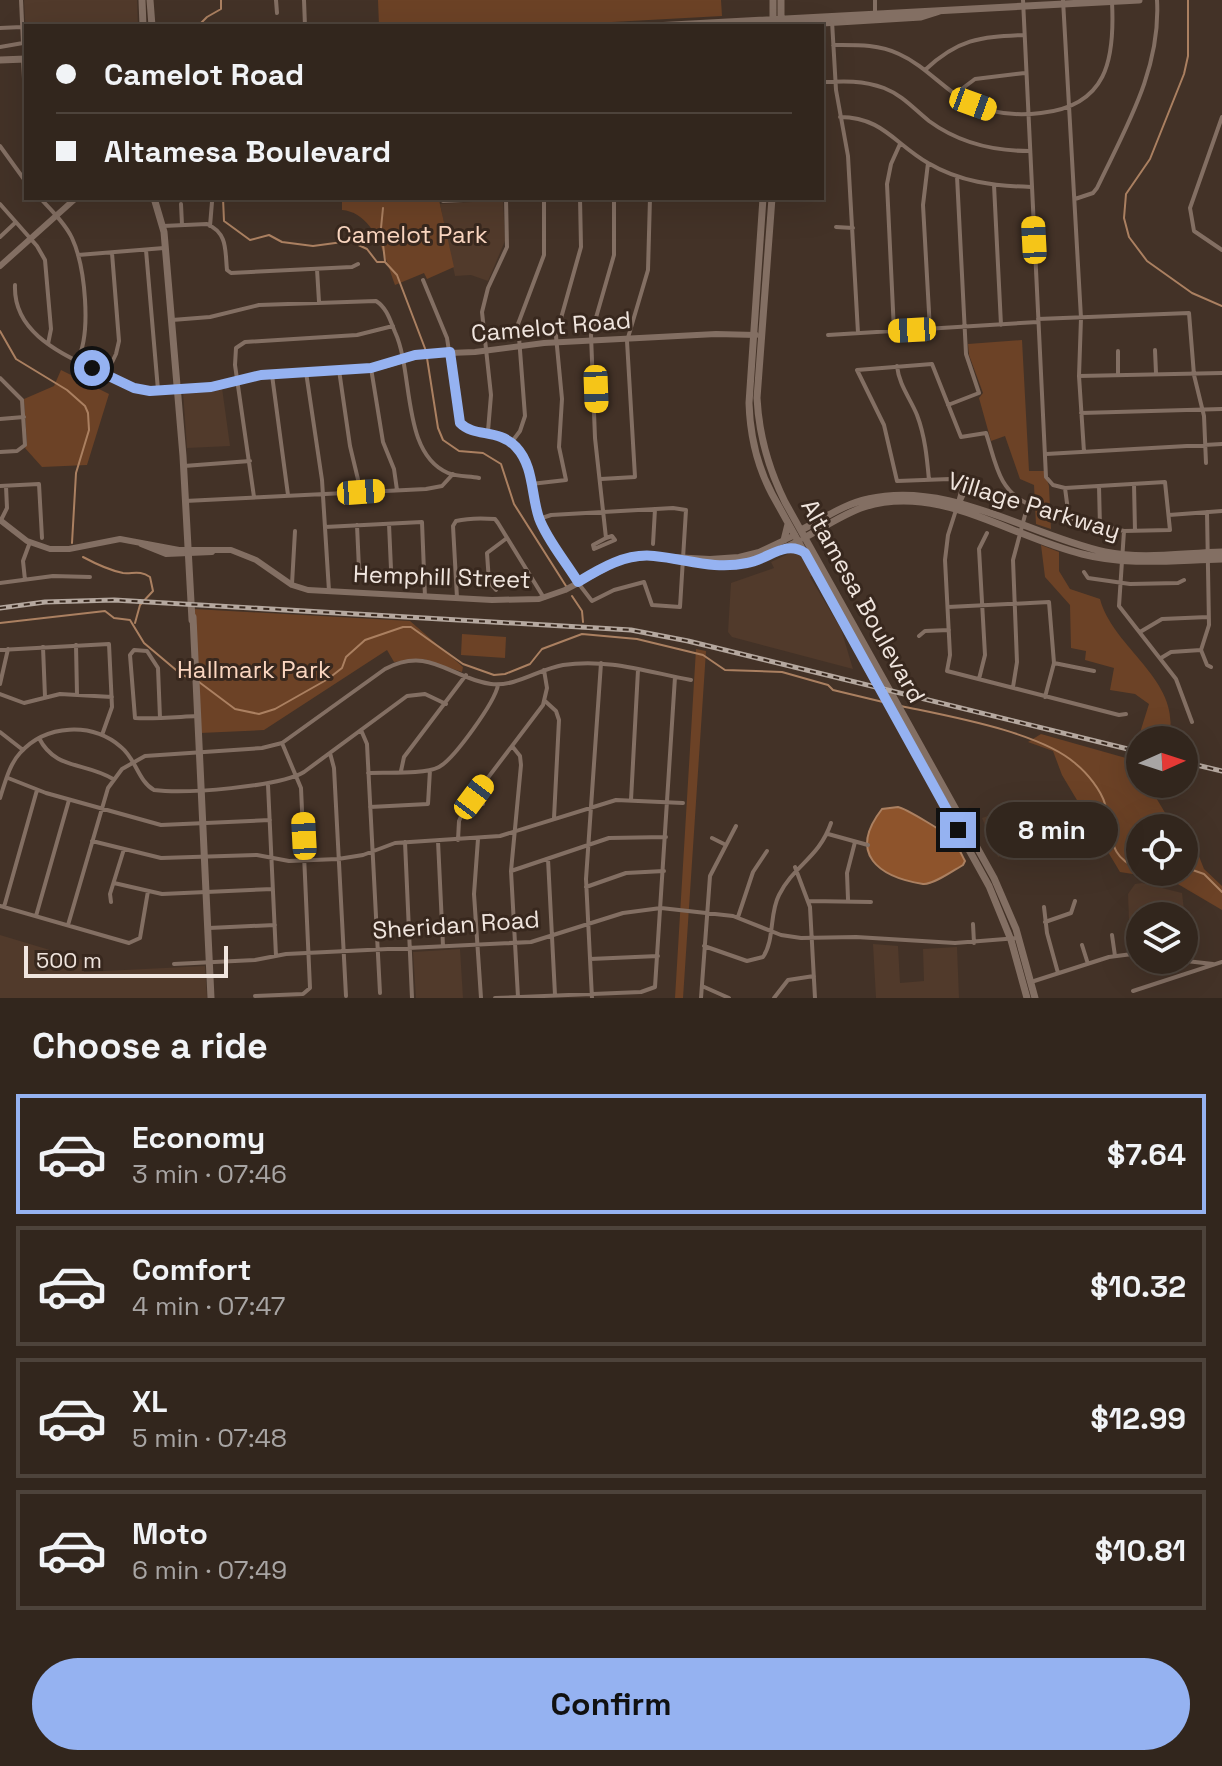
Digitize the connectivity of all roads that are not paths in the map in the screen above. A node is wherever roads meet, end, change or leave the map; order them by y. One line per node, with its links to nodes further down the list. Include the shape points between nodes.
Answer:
1 (21, 0): 27 (street)
2 (142, 0): 23 (main road)
3 (150, 0): 24 (main road)
4 (276, 0): 20 (street)
5 (304, 0): 25 (street)
6 (773, 0): 22 (main road)
7 (781, 0): 22 (main road)
8 (875, 0): 19 (street)
9 (950, 0): 18 (street)
10 (1139, 0): 14 (main road)
11 (1157, 0): 52 (street, via 1158,40 1149,75 1097,188)
12 (1100, 1): 13 (main road); 14 (main road)
13 (1064, 2): 16 (main road); 39 (street)
14 (1112, 2): 39 (street, via 1107,67 1091,93)
15 (989, 4): 16 (main road); 18 (main road)
16 (1022, 4): 29 (street)
17 (940, 11): 18 (main road); 19 (main road); 21 (main road, via 921,17)
18 (951, 11)
19 (875, 12): 21 (main road)
20 (277, 13)
21 (832, 19): 22 (main road); 30 (street)
22 (778, 23): 26 (main road)
23 (143, 24)
24 (152, 24)
25 (305, 24)
26 (732, 24)
27 (22, 27): 28 (street); 31 (street, via 22,45)
28 (0, 28)
29 (1023, 35): 34 (street, via 969,40); 35 (street)
30 (833, 45): 34 (street, via 892,51); 36 (street)
31 (0, 47)
32 (24, 59): 33 (main road)
33 (0, 60)
34 (925, 70): 38 (street)
35 (1025, 73): 38 (street, via 975,79); 40 (street)
36 (835, 81): 37 (street); 41 (street); 46 (street, via 867,83 895,93 964,141)
37 (824, 82)
38 (955, 94): 40 (street, via 994,112)
39 (1070, 108): 40 (street); 52 (street)
40 (1027, 114): 46 (street)
41 (840, 117): 44 (street, via 871,122); 73 (street)
42 (1222, 117): 43 (street)
43 (1221, 127): 78 (street, via 1189,211 1193,230)
44 (901, 144): 47 (street); 94 (street, via 887,184)
45 (0, 146): 49 (street)
46 (1029, 151): 51 (street)
47 (928, 163): 48 (street); 93 (street, via 923,205)
48 (957, 176): 50 (street); 92 (street)
49 (24, 179)
50 (994, 185): 51 (street); 90 (street)
51 (1031, 187): 89 (street)
52 (1075, 199): 87 (street)
53 (42, 200): 67 (street)
54 (74, 200): 67 (street)
55 (155, 200): 70 (main road)
56 (464, 200): 62 (street)
57 (506, 200): 104 (street, via 507,247 482,312)
58 (544, 200): 102 (street, via 545,248 520,314)
59 (580, 200): 100 (street, via 581,247)
60 (614, 200): 99 (street, via 614,255)
61 (650, 200): 98 (street, via 650,256)
62 (443, 201)
63 (212, 202): 71 (street)
64 (767, 202): 96 (main road, Altamesa Boulevard)
65 (0, 204): 68 (street)
66 (181, 204): 69 (street)
67 (56, 216): 75 (street); 80 (street)
68 (16, 222): 74 (street); 75 (street)
69 (182, 225): 70 (street); 71 (street)
70 (163, 226): 76 (main road)
71 (210, 226): 83 (street, via 221,233 231,273)
72 (836, 227): 73 (street)
73 (853, 228): 95 (street)
74 (0, 237)
75 (31, 238): 82 (street); 101 (street, via 46,265)
76 (166, 248): 77 (street); 88 (main road)
77 (146, 250): 79 (street); 123 (street)
78 (1222, 250)
79 (112, 253): 80 (street); 117 (street, via 119,333)
80 (78, 255): 108 (street, via 85,332)
81 (358, 264): 83 (street)
82 (0, 266)
83 (317, 268): 86 (street)
84 (423, 280): 106 (street)
85 (15, 285): 101 (street, Camelot Road, via 20,313)
86 (319, 302): 88 (street, via 259,305); 91 (street, via 376,301)
87 (1081, 318): 89 (street); 116 (street, via 1191,315); 119 (street)
88 (172, 320): 122 (main road)
89 (1038, 320): 90 (street); 136 (street)
90 (1001, 325): 92 (street)
91 (393, 326): 107 (street); 121 (street, via 369,334 245,342 235,350)
92 (965, 328): 93 (street); 124 (street, via 967,360 979,393)
93 (930, 330): 94 (street)
94 (894, 331): 95 (street)
95 (858, 333): 97 (street)
96 (756, 335): 98 (street, Camelot Road); 166 (main road, Altamesa Boulevard, via 751,435 766,483); 176 (main road, Altamesa Boulevard, via 761,438 775,482)
97 (828, 335)
98 (627, 338): 99 (street, Camelot Road); 142 (street, via 635,477)
99 (591, 341): 100 (street, Camelot Road); 142 (street)
100 (556, 342): 102 (street, Camelot Road); 145 (street, via 562,399 559,447 566,480)
101 (48, 345): 108 (street, Camelot Road)
102 (519, 346): 104 (street, Camelot Road); 131 (street, via 526,407)
103 (1155, 350): 113 (street)
104 (485, 351): 106 (street, Camelot Road); 130 (street, via 491,395)
105 (1118, 351): 118 (street)
106 (450, 352): 107 (street, Camelot Road); 130 (street, via 459,421 465,428)
107 (405, 358): 110 (street, Camelot Road); 140 (street, via 421,448)
108 (77, 361): 117 (street, Camelot Road)
109 (897, 366): 124 (street, via 932,364); 143 (street, via 925,442); 143 (street, via 857,372 884,425 895,479)
110 (371, 368): 111 (street, Camelot Road); 151 (street)
111 (339, 370): 112 (street, Camelot Road); 152 (street)
112 (306, 372): 115 (street, Camelot Road); 153 (street)
113 (1156, 373): 116 (street); 118 (street)
114 (1222, 373): 116 (street)
115 (272, 374): 121 (street, Camelot Road); 154 (street)
116 (1194, 374): 126 (street)
117 (106, 375): 123 (street, Camelot Road, via 134,388)
118 (1118, 375): 119 (street)
119 (1079, 376): 127 (street)
120 (0, 378): 128 (street, via 22,400)
121 (238, 380): 122 (street, Camelot Road); 137 (street)
122 (178, 389): 123 (street, Camelot Road); 139 (main road)
123 (158, 390)
124 (948, 405): 171 (street, via 961,437 986,433 1004,486 1029,505)
125 (1222, 409): 126 (street)
126 (1202, 410): 127 (street); 133 (street)
127 (1081, 413): 135 (street)
128 (24, 417): 129 (street); 134 (street, via 22,448)
129 (0, 419)
130 (488, 431): 131 (street)
131 (511, 443): 145 (street, via 524,457)
132 (1222, 444): 133 (street)
133 (1205, 446): 135 (street); 138 (street)
134 (0, 452)
135 (1084, 452): 136 (street)
136 (1046, 454): 150 (street, via 1048,481)
137 (250, 461): 139 (street); 155 (street)
138 (1206, 463)
139 (184, 466): 156 (main road)
140 (453, 474): 141 (street); 151 (street, via 441,487)
141 (479, 478)
142 (601, 479): 162 (street)
143 (929, 480): 144 (street)
144 (967, 482): 146 (street); 158 (street)
145 (531, 484): 164 (street)
146 (978, 484)
147 (1134, 484): 149 (street); 163 (street, via 1165,482); 175 (street)
148 (3, 486): 165 (street, via 7,508); 178 (street, via 39,484)
149 (1099, 486): 150 (street); 170 (street)
150 (1065, 488): 170 (street, via 1066,516)
151 (397, 490): 152 (street)
152 (361, 492): 153 (street)
153 (323, 493): 154 (street); 169 (street)
154 (288, 495): 155 (street)
155 (254, 497): 156 (street)
156 (185, 501): 186 (main road)
157 (874, 501): 158 (main road, Village Parkway); 172 (main road, Village Parkway); 176 (main road, Village Parkway, via 849,504)
158 (957, 507): 171 (main road, Village Parkway); 209 (street, via 946,547)
159 (655, 509): 162 (street); 183 (street); 192 (street, via 686,510)
160 (1222, 511): 161 (street)
161 (1207, 512): 163 (street); 189 (street)
162 (602, 513): 164 (street); 180 (street)
163 (1169, 515): 175 (street, via 1168,531)
164 (539, 519): 197 (street)
165 (0, 520): 182 (street, Hemphill Street)
166 (788, 522): 181 (main road, Altamesa Boulevard); 184 (main road)
167 (389, 524): 168 (street); 168 (street, via 387,575 359,569); 204 (street, via 422,522)
168 (357, 525): 169 (street)
169 (325, 527): 202 (street)
170 (1100, 528): 174 (street)
171 (1021, 529): 190 (main road, Village Parkway, via 1081,554); 207 (street, via 1013,560)
172 (818, 530): 176 (main road, Village Parkway); 185 (main road)
173 (295, 531): 200 (street)
174 (1124, 531): 175 (street); 190 (street)
175 (1135, 531)
176 (804, 533): 181 (main road, Village Parkway); 185 (main road, Altamesa Boulevard)
177 (987, 533): 208 (street, via 979,549)
178 (42, 538)
179 (507, 538): 201 (street, via 487,553 489,582); 205 (street); 206 (street, via 495,519 456,521)
180 (606, 538): 180 (street, via 593,545 594,549 615,540)
181 (796, 538): 184 (street, Hemphill Street); 188 (main road, Altamesa Boulevard)
182 (30, 542): 186 (street, Hemphill Street, via 65,550 134,540 166,554); 195 (street, via 23,561)
183 (653, 544)
184 (785, 544): 188 (main road); 192 (street, Hemphill Street, via 739,561)
185 (814, 550): 203 (main road, Altamesa Boulevard)
186 (188, 552): 200 (street, Hemphill Street, via 231,550); 241 (main road)
187 (1222, 552): 189 (main road, Village Parkway)
188 (805, 553): 203 (main road, Altamesa Boulevard)
189 (1209, 556): 190 (main road, Village Parkway); 191 (main road, Village Parkway); 210 (street)
190 (1120, 558): 199 (street)
191 (1222, 559)
192 (684, 560): 197 (street, Hemphill Street, via 621,560); 197 (street, via 680,607 675,609 652,605 644,582 592,601)
193 (1084, 572): 199 (street, via 1088,578)
194 (90, 577): 195 (street)
195 (25, 580): 198 (street)
196 (1184, 580): 199 (street)
197 (578, 582): 205 (street, Hemphill Street)
198 (0, 583)
199 (1118, 584): 212 (street, via 1121,610)
200 (292, 585): 202 (street, Hemphill Street)
201 (496, 590)
202 (329, 591): 204 (street, Hemphill Street)
203 (831, 592): 328 (main road, Altamesa Boulevard); 328 (main road, Altamesa Boulevard, via 994,878)
204 (425, 597): 206 (street, Hemphill Street)
205 (544, 598): 206 (street, Hemphill Street)
206 (457, 599)
207 (1015, 603): 208 (street); 221 (street, via 1049,602); 232 (street)
208 (982, 605): 209 (street); 228 (street, via 985,655)
209 (948, 607): 211 (street)
210 (1208, 617): 212 (street, via 1162,619); 218 (street)
211 (949, 630): 213 (street); 228 (street, via 947,671)
212 (1140, 632): 219 (street)
213 (919, 636)
214 (76, 645): 215 (street); 234 (street); 236 (street, via 109,644)
215 (43, 647): 216 (street); 235 (street)
216 (8, 649): 217 (street); 230 (street)
217 (0, 650)
218 (1201, 650): 219 (street); 222 (street)
219 (1160, 658): 243 (street, via 1180,686)
220 (601, 663): 223 (street); 224 (street); 270 (street)
221 (1054, 663): 225 (street); 237 (street)
222 (1211, 667)
223 (638, 669): 227 (street); 266 (street)
224 (544, 670): 231 (street); 238 (street)
225 (1094, 671)
226 (466, 675): 231 (street); 239 (street); 248 (street, via 425,661 397,664)
227 (675, 677): 229 (street); 267 (street)
228 (979, 679): 232 (street)
229 (691, 680)
230 (0, 684)
231 (498, 685): 254 (street, via 481,718 446,761)
232 (1013, 687): 237 (street)
233 (0, 694): 235 (street, via 24,703)
234 (77, 694): 235 (street); 236 (street)
235 (45, 697)
236 (112, 697): 246 (street)
237 (1045, 697): 240 (street)
238 (545, 701): 249 (street); 273 (street, via 559,720)
239 (446, 704): 244 (street, via 432,695 411,694); 255 (street, via 404,757)
240 (1126, 714)
241 (197, 716): 242 (street); 251 (main road)
242 (160, 718): 242 (street, via 134,716 132,651 147,651 158,668)
243 (1192, 722)
244 (361, 730): 252 (street); 256 (street)
245 (0, 732): 250 (street)
246 (102, 735): 247 (street, via 71,728); 253 (street)
247 (39, 738): 250 (street); 259 (street, via 56,759)
248 (282, 743): 251 (street); 257 (street)
249 (512, 746): 263 (street); 278 (street, via 521,765)
250 (23, 750): 258 (street)
251 (198, 753): 253 (street); 261 (main road)
252 (330, 753): 257 (street); 296 (street)
253 (133, 760): 259 (street); 261 (street, via 154,790)
254 (430, 770): 255 (street); 271 (street, via 428,804)
255 (401, 771): 256 (street)
256 (368, 773): 271 (street)
257 (298, 775): 260 (street); 298 (street)
258 (7, 777): 262 (street); 264 (street)
259 (113, 779): 272 (street)
260 (268, 785): 261 (street); 274 (street)
261 (200, 788): 276 (main road)
262 (37, 790): 265 (street); 312 (street)
263 (474, 797): 269 (street); 283 (street, via 460,816)
264 (0, 798)
265 (69, 800): 272 (street); 316 (street)
266 (631, 800): 267 (street); 270 (street)
267 (668, 803): 268 (street); 280 (street)
268 (683, 803)
269 (483, 804)
270 (592, 806): 273 (street); 289 (street)
271 (370, 807): 293 (street)
272 (102, 809): 276 (street, via 161,825); 284 (street)
273 (554, 818): 278 (street)
274 (270, 820): 276 (street); 295 (street)
275 (831, 823): 279 (street)
276 (202, 824): 294 (main road)
277 (736, 826): 288 (street)
278 (516, 831): 282 (street); 300 (street)
279 (827, 834): 287 (street); 299 (street, via 819,850)
280 (666, 837): 289 (street, via 618,836); 301 (street)
281 (712, 838): 288 (street)
282 (478, 839): 283 (street); 331 (street)
283 (458, 840): 285 (street)
284 (92, 841): 291 (street); 320 (street)
285 (438, 841): 286 (street); 333 (street)
286 (405, 842): 293 (street); 335 (street)
287 (855, 842): 290 (street); 307 (street, via 847,873)
288 (724, 844): 315 (street, via 710,876)
289 (589, 845): 297 (street); 303 (street)
290 (868, 845)
291 (124, 849): 294 (street, via 161,858); 302 (street)
292 (767, 851): 317 (street, via 753,872)
293 (372, 852): 296 (street); 336 (street)
294 (204, 859): 295 (street); 306 (main road)
295 (272, 859): 298 (street); 304 (street)
296 (338, 859): 298 (street); 337 (street)
297 (548, 859): 300 (street); 326 (street)
298 (305, 860): 338 (street)
299 (796, 869): 308 (street); 324 (street, via 778,896)
300 (511, 871): 329 (street)
301 (664, 871): 303 (street, via 626,873); 314 (street)
302 (114, 883): 305 (street); 310 (street)
303 (586, 887): 322 (street)
304 (273, 889): 306 (street); 321 (street)
305 (148, 891): 306 (street); 320 (street, via 136,941 121,942)
306 (206, 893): 323 (main road)
307 (848, 899): 308 (street); 311 (street)
308 (809, 901): 327 (street)
309 (1075, 901): 318 (street, via 1071,913)
310 (111, 902)
311 (871, 902)
312 (2, 907): 316 (street)
313 (1044, 907): 318 (street)
314 (661, 908): 315 (street, Sheridan Road); 322 (street, Sheridan Road); 341 (street)
315 (706, 911): 317 (street, Sheridan Road); 334 (street)
316 (36, 916): 320 (street)
317 (738, 917): 324 (street, Sheridan Road)
318 (1045, 922): 350 (street)
319 (973, 924): 330 (street)
320 (68, 925)
321 (275, 925): 323 (street); 340 (street)
322 (588, 925): 326 (street, Sheridan Road); 343 (street)
323 (208, 928): 344 (main road)
324 (770, 930): 327 (street, Sheridan Road); 334 (street, via 765,954 755,961)
325 (1112, 935): 342 (street)
326 (552, 936): 329 (street, Sheridan Road); 357 (street)
327 (812, 937): 330 (street, Sheridan Road); 352 (street)
328 (1015, 939): 330 (street, Sheridan Road); 353 (main road, Altamesa Boulevard)
329 (515, 943): 331 (street, Sheridan Road); 361 (street)
330 (974, 943)
331 (478, 945): 333 (street, Sheridan Road); 364 (street)
332 (1082, 945): 348 (street)
333 (443, 946): 335 (street, Sheridan Road)
334 (704, 946): 354 (street)
335 (410, 948): 336 (street, Sheridan Road); 363 (street)
336 (377, 949): 337 (street, Sheridan Road); 356 (street)
337 (343, 951): 338 (street, Sheridan Road); 359 (street)
338 (310, 952): 340 (street, Sheridan Road); 358 (street, via 308,991)
339 (1126, 955): 342 (street)
340 (276, 956): 344 (street, Sheridan Road)
341 (658, 956): 343 (street); 360 (street, via 656,984 649,991)
342 (1115, 956): 348 (street)
343 (590, 959): 360 (street)
344 (209, 962): 347 (street, Sheridan Road); 362 (main road)
345 (1198, 963): 346 (street)
346 (1220, 963): 349 (street)
347 (174, 964)
348 (1088, 964): 350 (street)
349 (1198, 969)
350 (1058, 973): 353 (street)
351 (1183, 974): 355 (street)
352 (814, 976): 368 (street, via 788,980); 369 (street)
353 (1028, 983): 370 (main road, Altamesa Boulevard); 371 (main road, Altamesa Boulevard)
354 (701, 986): 366 (street); 367 (street)
355 (1133, 991)
356 (380, 993)
357 (555, 995): 360 (street); 361 (street)
358 (255, 996)
359 (346, 996)
360 (592, 996)
361 (518, 997): 365 (street)
362 (211, 998)
363 (412, 998)
364 (481, 998)
365 (495, 998)
366 (701, 998)
367 (729, 998)
368 (774, 998)
369 (815, 998)
370 (1027, 998)
371 (1035, 998)

